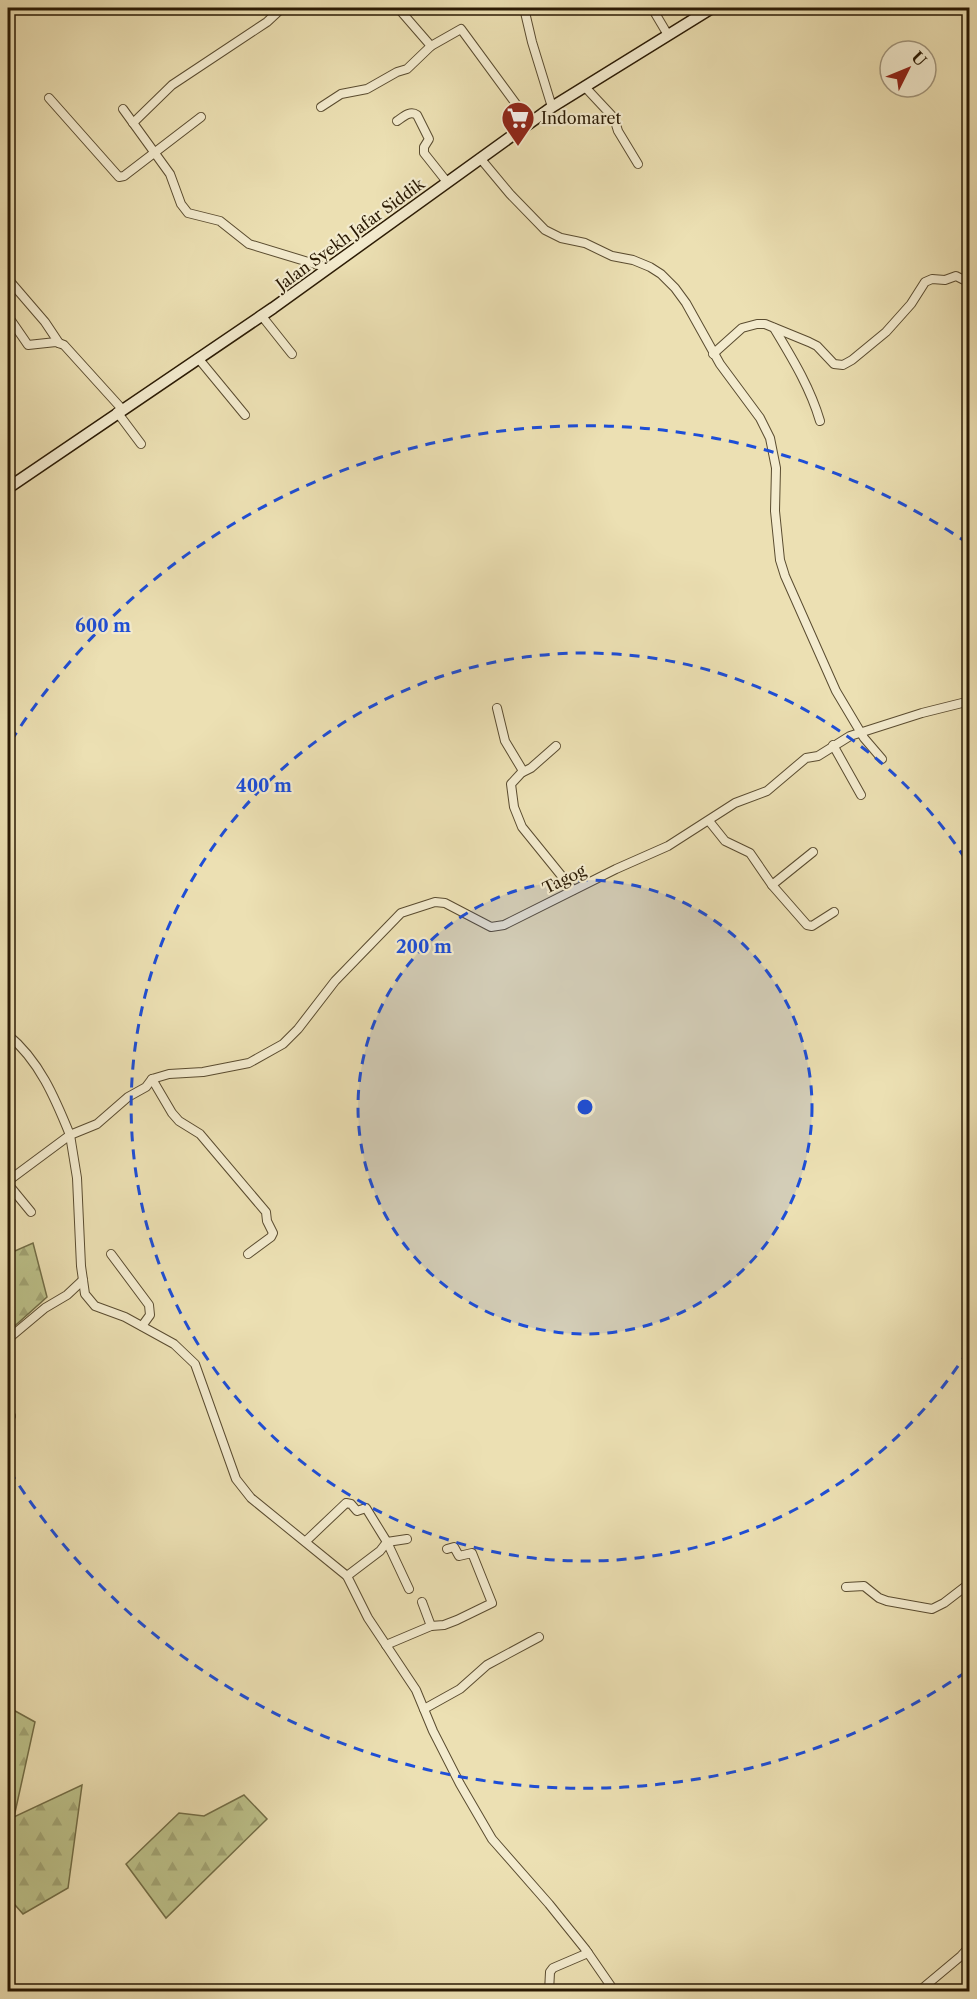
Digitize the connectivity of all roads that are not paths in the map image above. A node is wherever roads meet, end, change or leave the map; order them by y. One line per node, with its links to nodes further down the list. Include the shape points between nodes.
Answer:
1 (282, 8): 15 (street, via 172,84)
2 (401, 8): 7 (street)
3 (524, 8): 11 (street)
4 (652, 8): 6 (street)
5 (712, 8): 6 (main road, Jalan Syekh Jafar Siddik)
6 (668, 35): 8 (main road, Jalan Syekh Jafar Siddik)
7 (431, 46): 10 (street, via 407,69 367,88 341,94); 16 (street, via 461,29)
8 (585, 87): 11 (main road, Jalan Syekh Jafar Siddik); 19 (street, via 614,118)
9 (50, 99): 17 (street, via 119,177)
10 (321, 107)
11 (552, 107): 16 (main road, Jalan Syekh Jafar Siddik)
12 (123, 109): 15 (street)
13 (201, 117): 17 (street)
14 (397, 121): 20 (street, via 409,114 417,115 429,139 424,153)
15 (133, 123): 17 (street)
16 (530, 123): 18 (main road, Jalan Syekh Jafar Siddik)
17 (154, 153): 21 (street, via 170,174 188,213 220,221 249,244)
18 (480, 158): 20 (main road, Jalan Syekh Jafar Siddik); 29 (street, via 545,230 633,260 661,274 686,303)
19 (638, 164)
20 (447, 182): 21 (main road, Jalan Syekh Jafar Siddik)
21 (328, 268): 24 (main road, Jalan Syekh Jafar Siddik)
22 (8, 279): 27 (street)
23 (969, 283): 26 (street, via 957,276 925,282 886,332 843,364 834,364 817,346)
24 (261, 315): 28 (street); 30 (main road, Jalan Syekh Jafar Siddik)
25 (8, 316): 27 (street, via 28,345)
26 (774, 328): 29 (street, via 757,324 742,328); 33 (street, via 805,381)
27 (59, 343): 31 (street)
28 (292, 354)
29 (713, 354): 38 (street, via 770,438 776,468 780,560 836,691)
30 (198, 358): 31 (main road, Jalan Syekh Jafar Siddik); 32 (street)
31 (120, 411): 34 (street); 35 (main road, Jalan Syekh Jafar Siddik)
32 (245, 415)
33 (820, 421)
34 (141, 444)
35 (10, 482)
36 (969, 701): 38 (street, Tagog)
37 (497, 708): 42 (street, via 505,741)
38 (860, 733): 39 (street, Tagog); 41 (street)
39 (833, 745): 43 (street); 44 (street, Tagog, via 818,756 806,758 767,791 735,803)
40 (556, 746): 42 (street)
41 (882, 759)
42 (523, 772): 47 (street, via 512,784 518,819)
43 (861, 795)
44 (709, 821): 46 (street, via 725,841 747,850); 47 (street, Tagog, via 668,846)
45 (813, 852): 46 (street)
46 (771, 885): 48 (street, via 810,926)
47 (573, 890): 50 (street, Tagog, via 508,923 491,927 445,903 435,902 401,913 335,981 283,1044 249,1064)
48 (834, 912)
49 (8, 1035): 51 (street, via 37,1067)
50 (152, 1079): 51 (street, via 97,1124); 55 (street, via 172,1113 200,1134 266,1212 271,1237)
51 (70, 1135): 52 (street); 56 (street, via 77,1178)
52 (8, 1183): 53 (street)
53 (31, 1212)
54 (111, 1254): 57 (street, via 149,1305 150,1315)
55 (248, 1254)
56 (83, 1280): 57 (street, via 85,1294 95,1306); 58 (street)
57 (142, 1326): 60 (street, via 174,1344 195,1364 236,1479 251,1498)
58 (8, 1339)
59 (407, 1539): 61 (street)
60 (306, 1541): 61 (street, via 348,1503 357,1511 368,1509); 63 (street)
61 (387, 1542): 63 (street); 66 (street)
62 (447, 1550): 68 (street, via 454,1547 459,1556 472,1552 492,1603 449,1624)
63 (347, 1575): 70 (street)
64 (969, 1583): 65 (street, via 932,1609 887,1601 864,1586)
65 (846, 1587)
66 (410, 1589)
67 (422, 1602): 68 (street)
68 (431, 1626): 70 (street)
69 (539, 1637): 71 (street, via 496,1659 460,1689)
70 (386, 1645): 71 (street)
71 (424, 1709): 73 (street, via 492,1839)
72 (969, 1946): 76 (street)
73 (588, 1953): 74 (street, via 553,1968); 75 (street)
74 (549, 1992)
75 (615, 1992)
76 (918, 1992)

